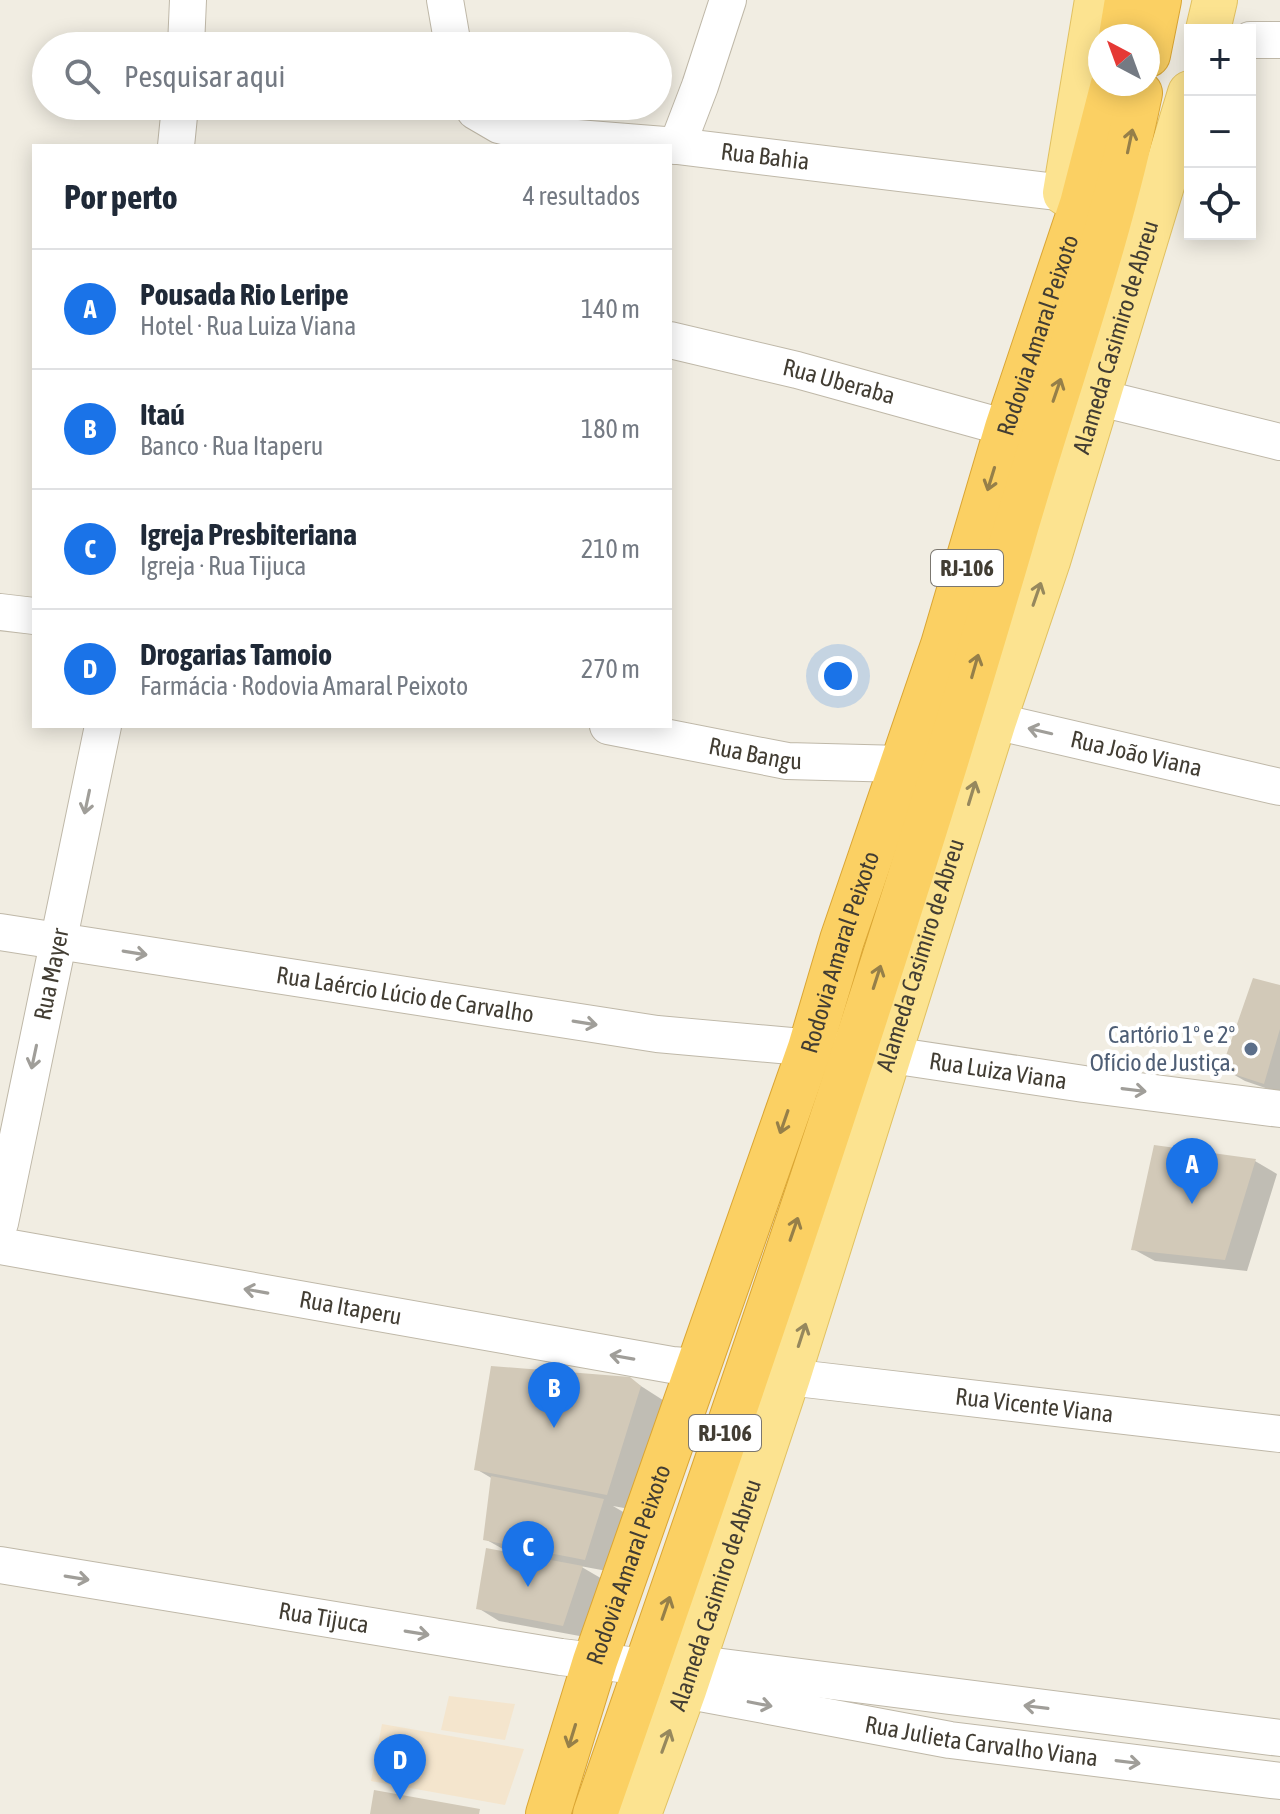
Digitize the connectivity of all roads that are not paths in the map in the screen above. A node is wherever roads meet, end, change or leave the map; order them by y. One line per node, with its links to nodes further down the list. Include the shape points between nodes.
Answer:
1 (188, 0): 11 (street)
2 (445, 0): 12 (street)
3 (728, 0): 23 (street)
4 (1097, 0): 24 (main road)
5 (1127, 0): 8 (highway)
6 (1159, 0): 9 (highway)
7 (1215, 0): 10 (main road)
8 (1123, 24)
9 (1154, 24)
10 (1209, 24)
11 (187, 32)
12 (451, 32)
13 (1256, 40): 14 (street)
14 (1280, 40)
15 (1109, 96): 24 (highway, Rodovia Amaral Peixoto / RJ-106)
16 (1140, 96): 34 (highway, Rodovia Amaral Peixoto / RJ-106, one-way to 16, via 1045,426 1091,289)
17 (1189, 96): 26 (main road, Alameda Casimiro de Abreu)
18 (179, 120): 20 (street)
19 (490, 120): 21 (street, Rua Bahia, via 539,135)
20 (176, 144)
21 (652, 144)
22 (672, 146): 23 (street, Rua Bahia)
23 (677, 146): 24 (street, Rua Bahia)
24 (1074, 199): 27 (highway, Rodovia Amaral Peixoto / RJ-106)
25 (672, 340): 27 (street, Rua Uberaba)
26 (1096, 397): 28 (street); 31 (main road, Alameda Casimiro de Abreu, one-way to 26)
27 (1007, 428): 35 (highway, Rodovia Amaral Peixoto / RJ-106, one-way to 35)
28 (1280, 442)
29 (0, 612): 30 (street)
30 (32, 616)
31 (994, 721): 34 (highway); 36 (street, Rua João Viana, one-way to 31); 40 (main road, Alameda Casimiro de Abreu, one-way to 31)
32 (103, 728): 38 (street, Rua Mayer, one-way to 38)
33 (618, 728): 35 (street, Rua Bangu, via 787,761)
34 (954, 741): 35 (highway); 40 (highway, Rodovia Amaral Peixoto / RJ-106, one-way to 34)
35 (902, 764): 39 (highway, Rodovia Amaral Peixoto / RJ-106)
36 (1280, 787)
37 (0, 932): 38 (street, Rua Laércio Lúcio de Carvalho)
38 (58, 941): 39 (street, Rua Laércio Lúcio de Carvalho, one-way to 39, via 657,1034); 42 (street, Rua Mayer, one-way to 42)
39 (810, 1048): 40 (street, Rua Luiza Viana); 44 (highway, Rodovia Amaral Peixoto / RJ-106, one-way to 44)
40 (872, 1053): 41 (street, Rua Luiza Viana, one-way to 41); 45 (main road, Alameda Casimiro de Abreu, one-way to 40); 49 (highway, Rodovia Amaral Peixoto / RJ-106, one-way to 40)
41 (1280, 1109)
42 (0, 1223)
43 (0, 1246): 44 (street, Rua Itaperu, one-way to 43)
44 (699, 1367): 48 (highway, Rodovia Amaral Peixoto / RJ-106)
45 (788, 1377): 46 (street, Rua Vicente Viana); 50 (main road, Alameda Casimiro de Abreu)
46 (1280, 1434)
47 (0, 1565): 48 (street, Rua Tijuca, one-way to 48)
48 (595, 1661): 49 (street, Rua Tijuca); 53 (highway, Rodovia Amaral Peixoto / RJ-106, one-way to 53)
49 (646, 1667): 54 (highway, Rodovia Amaral Peixoto / RJ-106)
50 (688, 1677): 51 (street, Rua Julieta Carvalho Viana, one-way to 50); 52 (street, Rua Julieta Carvalho Viana, one-way to 52, via 950,1740); 55 (main road, Alameda Casimiro de Abreu, one-way to 50)
51 (1280, 1738)
52 (1280, 1781)
53 (548, 1814)
54 (595, 1814)
55 (639, 1814)

